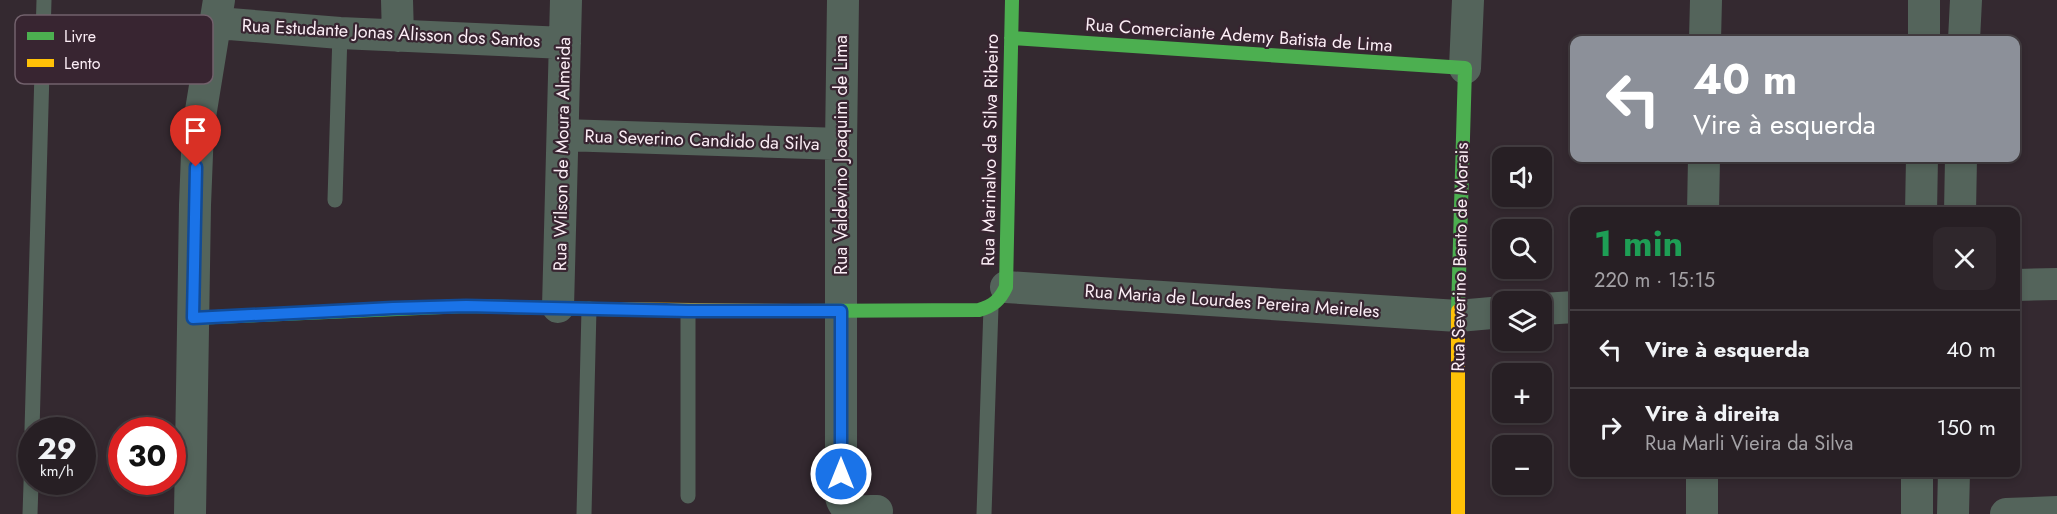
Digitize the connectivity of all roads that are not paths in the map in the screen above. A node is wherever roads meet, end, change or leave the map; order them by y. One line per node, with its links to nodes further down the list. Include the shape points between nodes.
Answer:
1 (44, 0): 11 (lane)
2 (398, 0): 13 (street)
3 (566, 0): 19 (street, Rua Wilson de Moura Almeida)
4 (843, 0): 24 (street, Rua Valdevino Joaquim de Lima)
5 (1012, 0): 18 (street, Rua Marinalvo da Silva Ribeiro)
6 (1468, 0): 20 (street, Rua Severino Bento de Morais)
7 (1706, 0): 14 (street)
8 (1924, 0): 15 (street)
9 (1966, 0): 16 (street)
10 (218, 12): 12 (street, Rua Estudante Jonas Alisson dos Santos); 17 (street)
11 (44, 15)
12 (340, 33): 13 (street, Rua Estudante Jonas Alisson dos Santos); 28 (lane)
13 (398, 36): 19 (street, Rua Estudante Jonas Alisson dos Santos)
14 (1706, 36)
15 (1924, 36)
16 (1964, 36)
17 (213, 38)
18 (1011, 38): 20 (street, Rua Comerciante Ademy Batista de Lima); 34 (street, Rua Marinalvo da Silva Ribeiro)
19 (565, 43): 23 (street, Rua Wilson de Moura Almeida)
20 (1465, 68): 42 (street, Rua Severino Bento de Morais)
21 (42, 84): 44 (lane)
22 (205, 84): 43 (street, via 198,129)
23 (563, 135): 24 (street, Rua Severino Candido da Silva); 36 (street, Rua Wilson de Moura Almeida)
24 (841, 144): 40 (street, Rua Valdevino Joaquim de Lima)
25 (1704, 162): 29 (street)
26 (1922, 162): 30 (street)
27 (1961, 162): 31 (street)
28 (335, 200)
29 (1703, 207)
30 (1921, 207)
31 (1960, 207)
32 (2057, 284): 33 (street)
33 (2020, 285)
34 (999, 298): 40 (street, via 979,310); 42 (street, Rua Maria de Lourdes Pereira Meireles); 55 (lane, Rua Marinalvo da Silva Ribeiro)
35 (1570, 307): 37 (street)
36 (558, 308): 38 (street); 43 (street, via 404,307)
37 (1552, 308)
38 (589, 309): 39 (street); 54 (lane)
39 (688, 311): 40 (street); 49 (lane)
40 (841, 311): 50 (street, Rua Valdevino Joaquim de Lima, via 841,497 850,511)
41 (1492, 313): 42 (street, Rua Maria de Lourdes Pereira Meireles)
42 (1458, 316): 56 (street, Rua Severino Bento de Morais)
43 (193, 318): 53 (street)
44 (32, 417)
45 (1702, 477): 57 (street)
46 (1917, 477): 58 (street)
47 (1954, 477): 59 (street)
48 (31, 495): 52 (lane)
49 (688, 496)
50 (877, 510)
51 (2057, 512): 60 (street)
52 (30, 514)
53 (190, 514)
54 (584, 514)
55 (984, 514)
56 (1458, 514)
57 (1702, 514)
58 (1917, 514)
59 (1953, 514)
60 (2006, 514)

